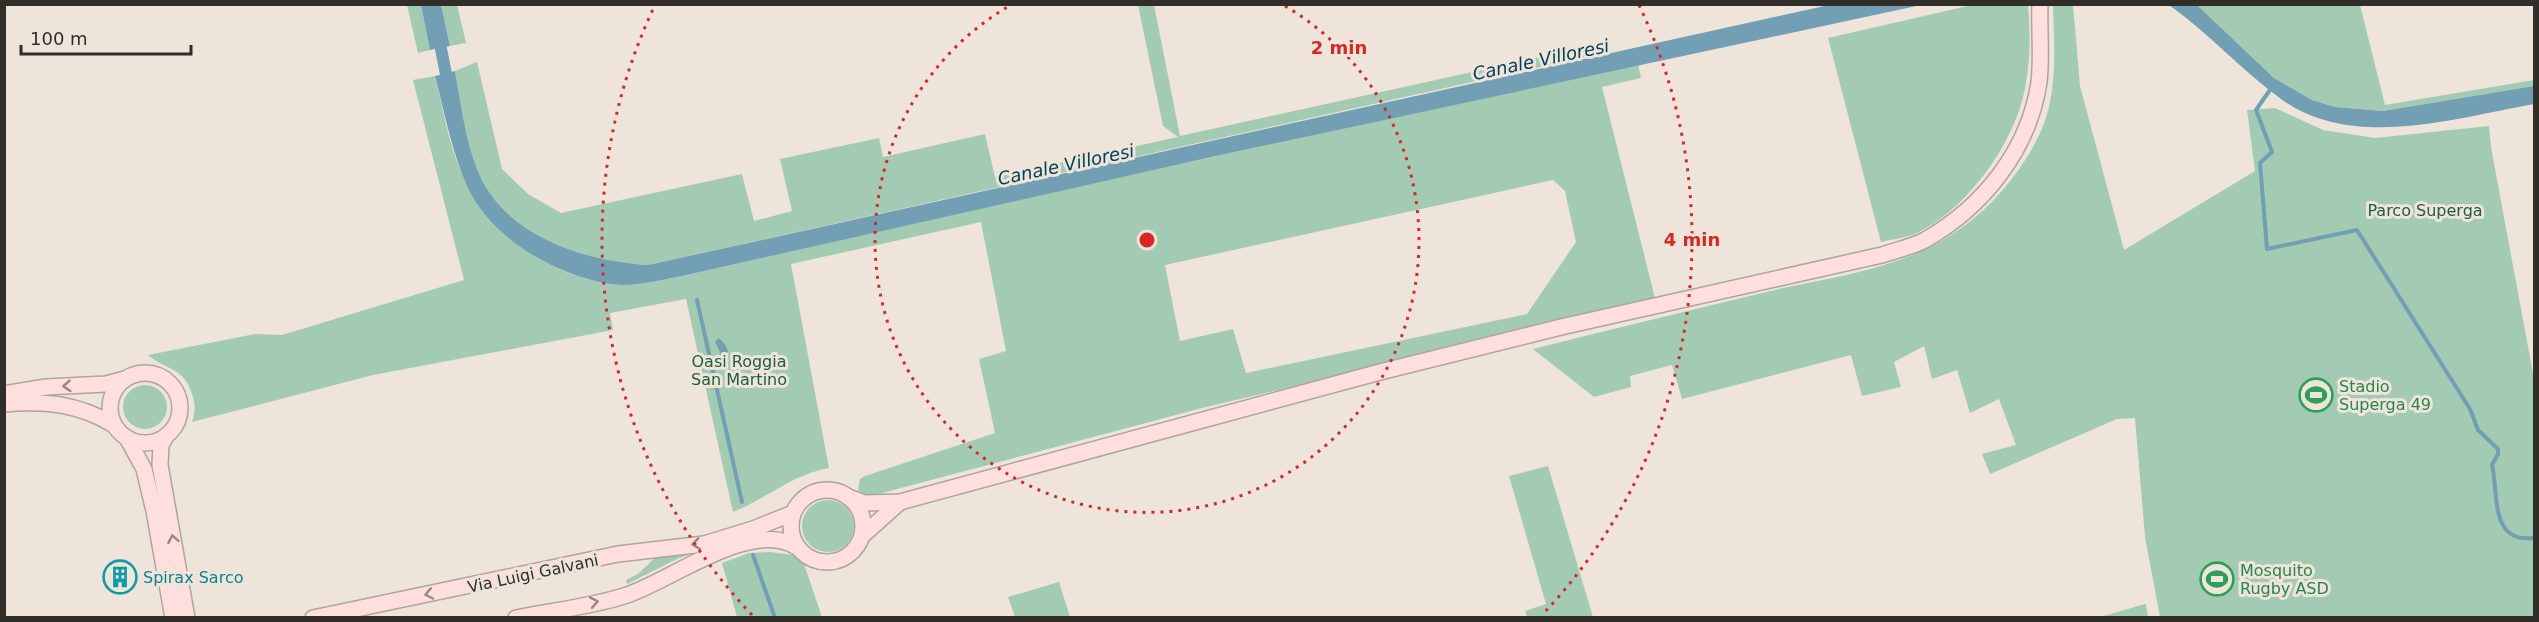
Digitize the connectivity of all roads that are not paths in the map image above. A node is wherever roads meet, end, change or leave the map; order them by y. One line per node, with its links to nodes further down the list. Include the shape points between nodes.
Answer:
1 (2040, 4): 9 (main road, via 2039,82 2025,129 2009,163 1981,197 1924,240 1882,255 1380,372)
2 (125, 379): 3 (main road, one-way to 3); 5 (main road, via 111,400); 6 (main road, via 153,374 174,389 179,416)
3 (4, 394)
4 (4, 404): 5 (main road, via 44,402 75,406)
5 (114, 425): 7 (main road)
6 (166, 436): 7 (main road, via 148,443); 14 (main road, one-way to 6, via 160,465)
7 (127, 438): 14 (main road, via 144,469)
8 (848, 497): 9 (main road, via 865,503); 10 (main road, via 829,490 816,492 800,502); 12 (main road, via 861,514)
9 (900, 502): 12 (main road)
10 (793, 513): 11 (main road); 13 (main road, via 791,531)
11 (755, 535): 13 (main road, via 789,542); 15 (main road, Via Luigi Galvani, one-way to 15, via 618,554); 16 (main road, one-way to 11, via 625,596)
12 (862, 536): 13 (main road, via 851,554 833,562 809,558)
13 (798, 548)
14 (177, 616)
15 (313, 618)
16 (516, 618)

